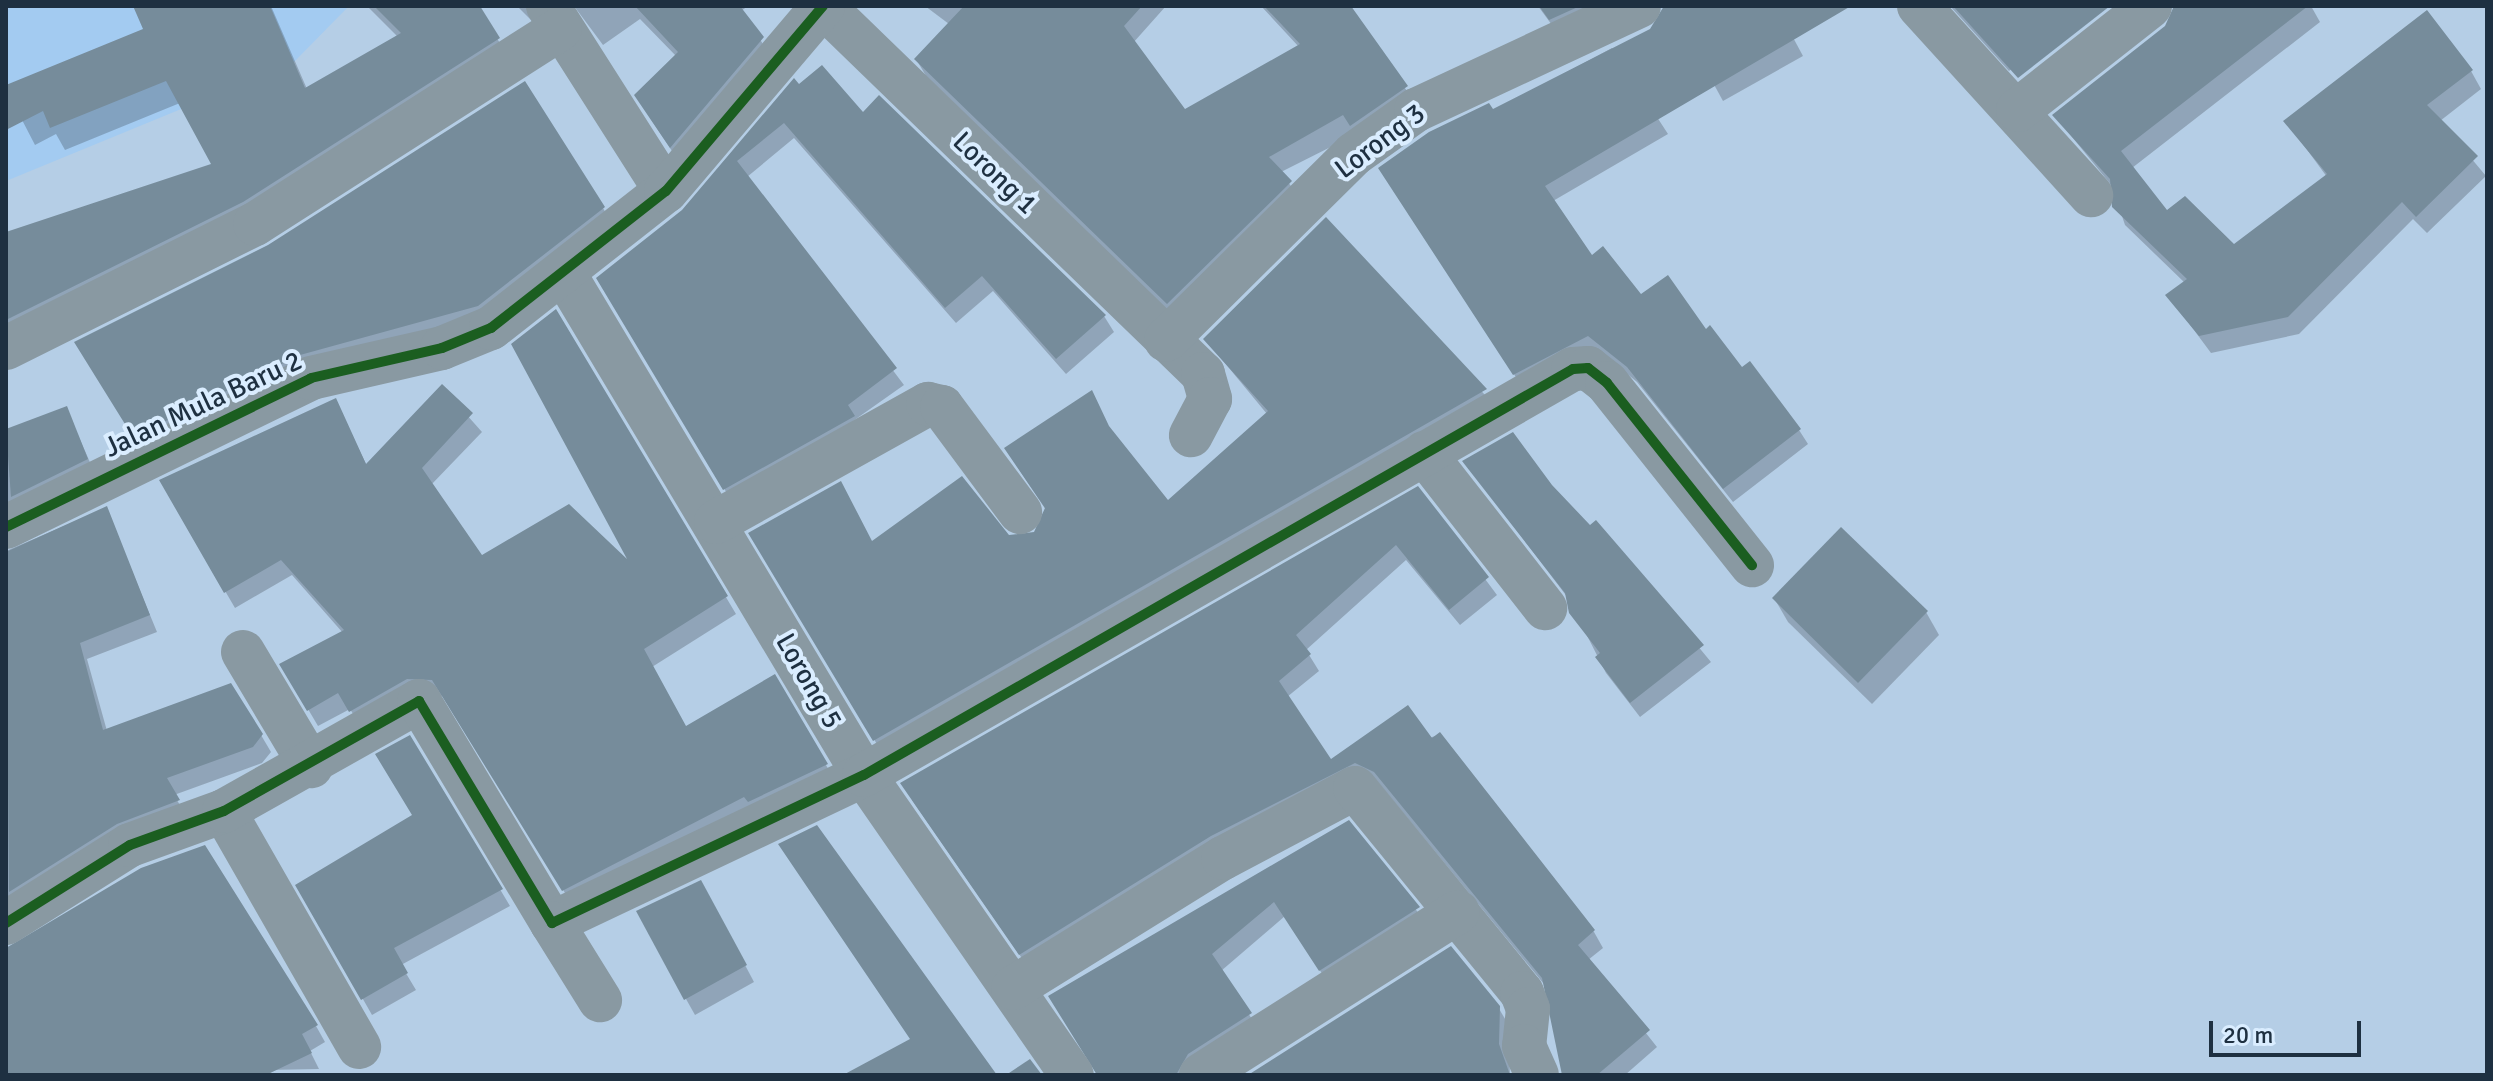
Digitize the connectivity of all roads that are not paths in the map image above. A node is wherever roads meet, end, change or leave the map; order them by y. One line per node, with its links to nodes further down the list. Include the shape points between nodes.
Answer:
1 (823, 6): 7 (street, Jalan Mula Baru 2); 10 (street, Lorong 1)
2 (1639, 6): 10 (street, Lorong 3, via 1416,110 1354,154)
3 (1919, 6): 6 (street)
4 (2150, 6): 6 (street)
5 (554, 17): 7 (street); 11 (street, via 255,224)
6 (2018, 110): 8 (street)
7 (666, 191): 9 (street, Jalan Mula Baru 2)
8 (2091, 195)
9 (565, 275): 15 (street, Lorong 5); 16 (street, Jalan Mula Baru 2, via 491,328 442,348 311,378)
10 (1166, 340): 12 (street, Lorong 1, via 1210,387)
11 (6, 348)
12 (1191, 435)
13 (1424, 453): 17 (street, via 1573,369 1588,368); 18 (street); 21 (street)
14 (1020, 512): 15 (street, via 942,407 928,404)
15 (716, 522): 21 (street, Lorong 5)
16 (6, 527)
17 (1752, 565)
18 (1545, 608)
19 (243, 652): 20 (street)
20 (311, 766): 22 (street); 25 (street, via 419,701)
21 (864, 775): 25 (street); 26 (street, Lorong 5)
22 (224, 811): 24 (street, via 130,845); 28 (street)
23 (1458, 912): 26 (street, via 1349,788); 30 (street); 31 (street, via 1522,993 1528,1009 1524,1046)
24 (6, 923)
25 (552, 923): 27 (street)
26 (1013, 988): 29 (street, Lorong 5)
27 (600, 1000)
28 (359, 1047)
29 (1072, 1075)
30 (1201, 1075)
31 (1537, 1075)

